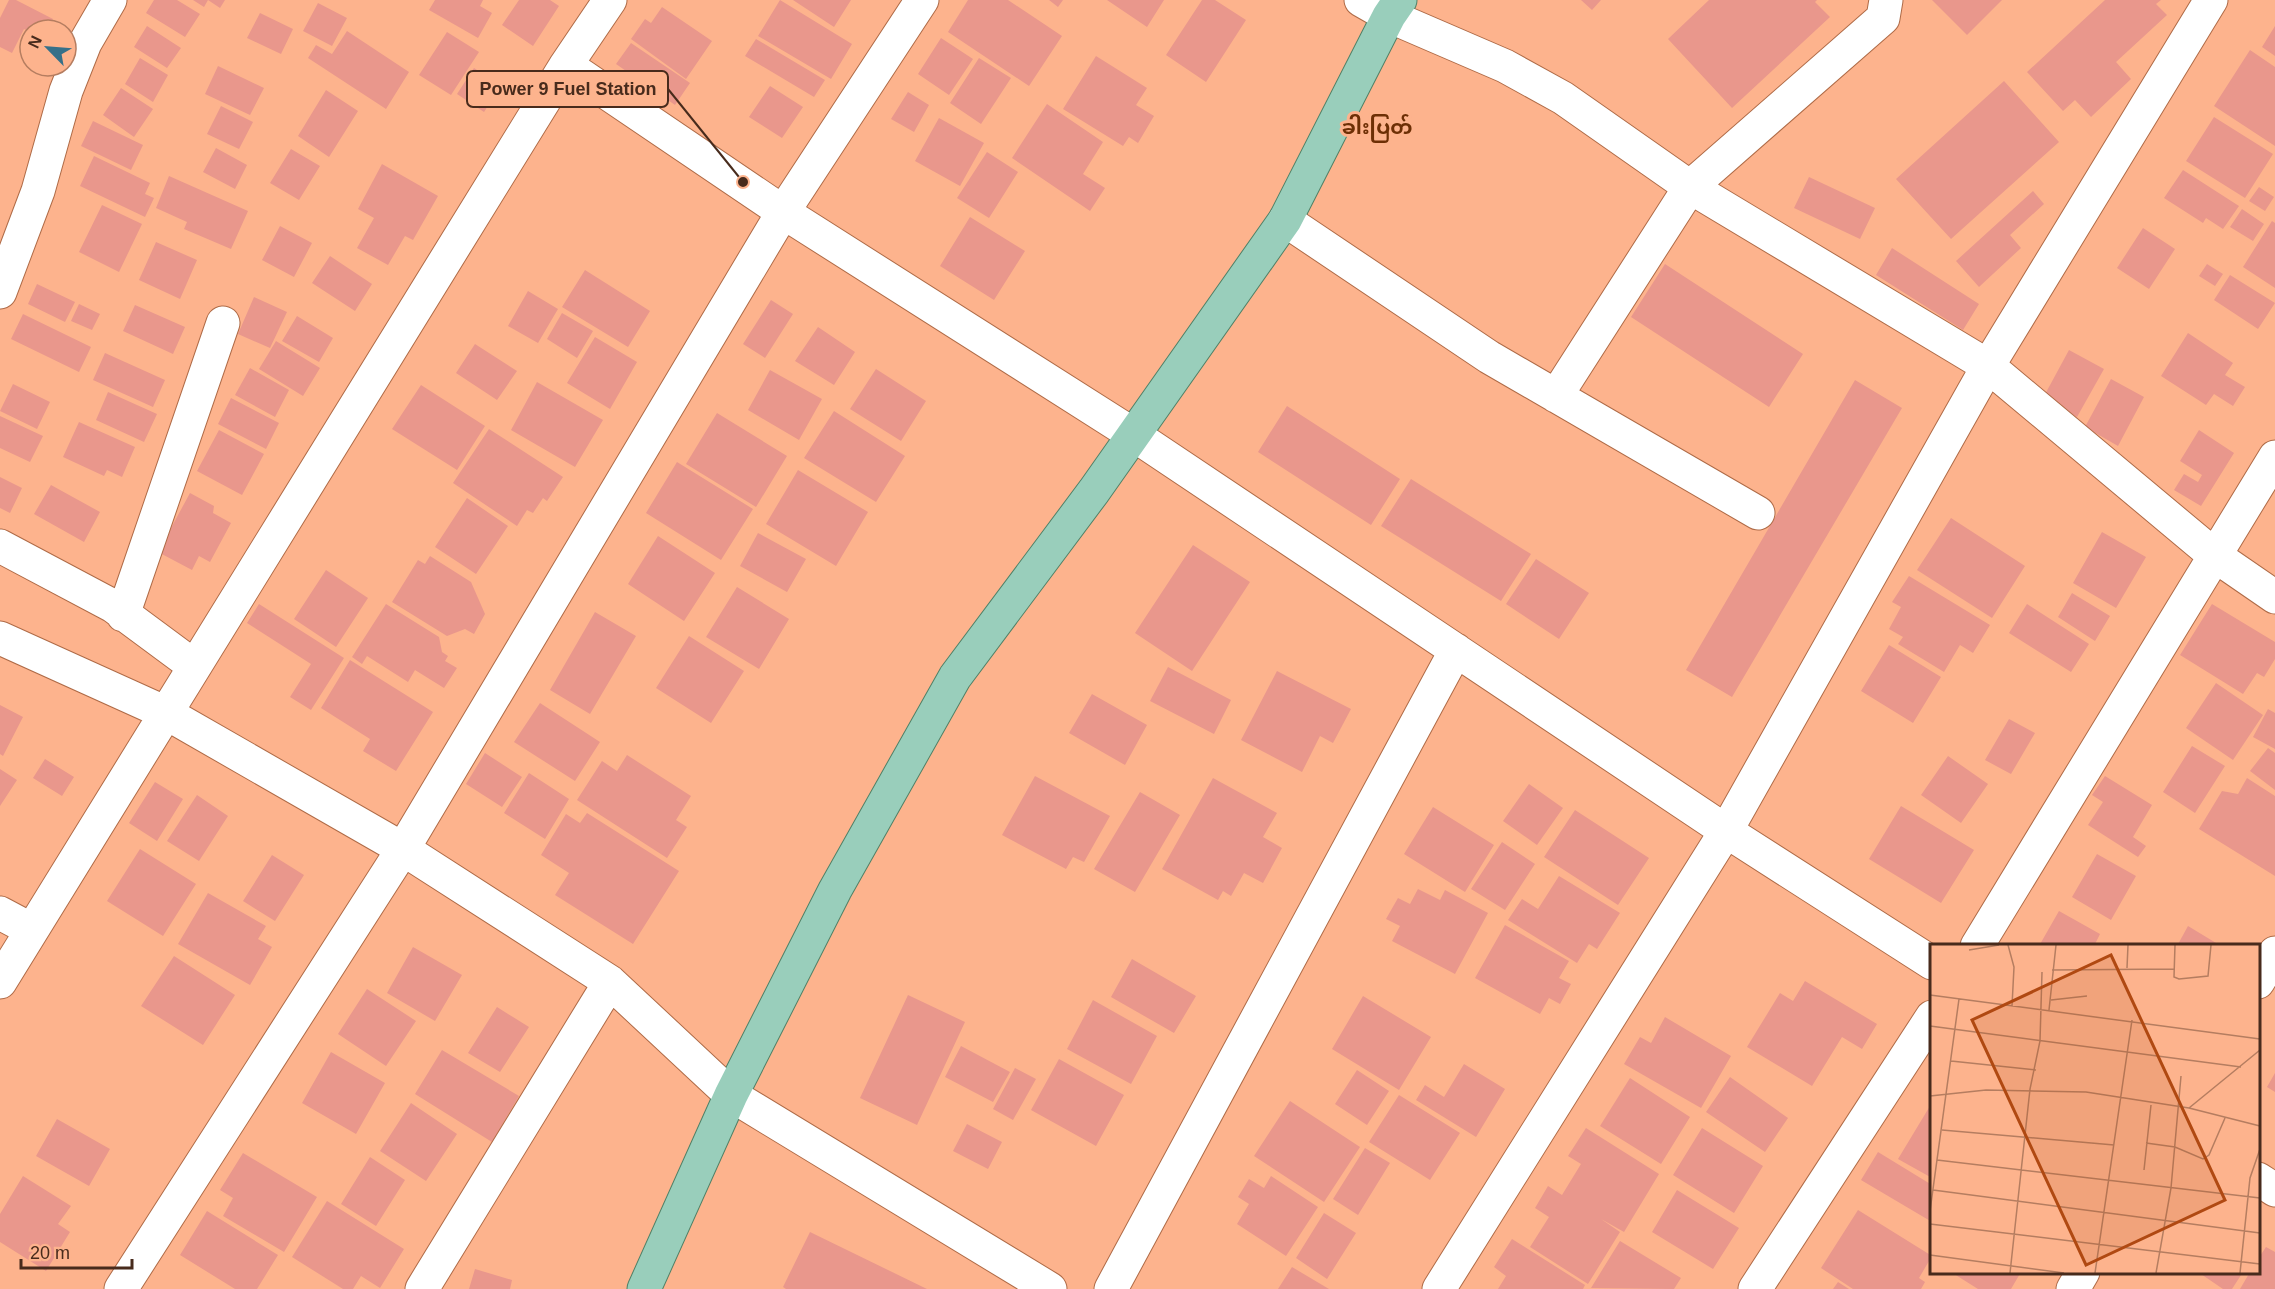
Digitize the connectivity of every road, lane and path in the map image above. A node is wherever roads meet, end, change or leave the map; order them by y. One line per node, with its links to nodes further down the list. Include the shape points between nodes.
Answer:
1 (110, 0): 12 (street, via 66,91 38,191)
2 (610, 0): 8 (street)
3 (921, 0): 10 (street)
4 (1361, 0): 7 (street)
5 (1886, 0): 9 (street, via 1883,18)
6 (2211, 0): 14 (street)
7 (1395, 8): 9 (street, via 1563,98); 11 (main road)
8 (566, 65): 10 (street); 25 (street)
9 (1690, 187): 14 (street); 15 (street)
10 (783, 212): 16 (street); 28 (street)
11 (1285, 220): 15 (street, via 1489,357); 16 (main road)
12 (0, 292)
13 (223, 323): 22 (street)
14 (1988, 366): 20 (street); 27 (street)
15 (1556, 396): 18 (street)
16 (1134, 435): 24 (street); 38 (main road, via 955,677 835,890)
17 (2275, 457): 20 (street)
18 (1758, 513)
19 (0, 546): 22 (street)
20 (2214, 555): 21 (street); 31 (street)
21 (2275, 597)
22 (123, 615): 25 (street)
23 (0, 638): 26 (street)
24 (1456, 650): 27 (street); 46 (street)
25 (194, 666): 26 (street)
26 (166, 713): 28 (street); 30 (street)
27 (1726, 831): 33 (street); 47 (street)
28 (403, 849): 36 (street); 42 (street)
29 (0, 913): 30 (street)
30 (32, 930): 35 (street)
31 (1978, 944)
32 (2275, 953): 34 (street)
33 (1930, 962)
34 (2260, 980)
35 (0, 982)
36 (610, 982): 38 (street); 43 (street)
37 (1930, 1020): 48 (street)
38 (731, 1095): 44 (main road); 45 (street)
39 (2260, 1180): 40 (street)
40 (2275, 1190)
41 (2082, 1274): 49 (street)
42 (121, 1289)
43 (422, 1289)
44 (644, 1289)
45 (1050, 1289)
46 (1111, 1289)
47 (1438, 1289)
48 (1755, 1289)
49 (2073, 1289)

